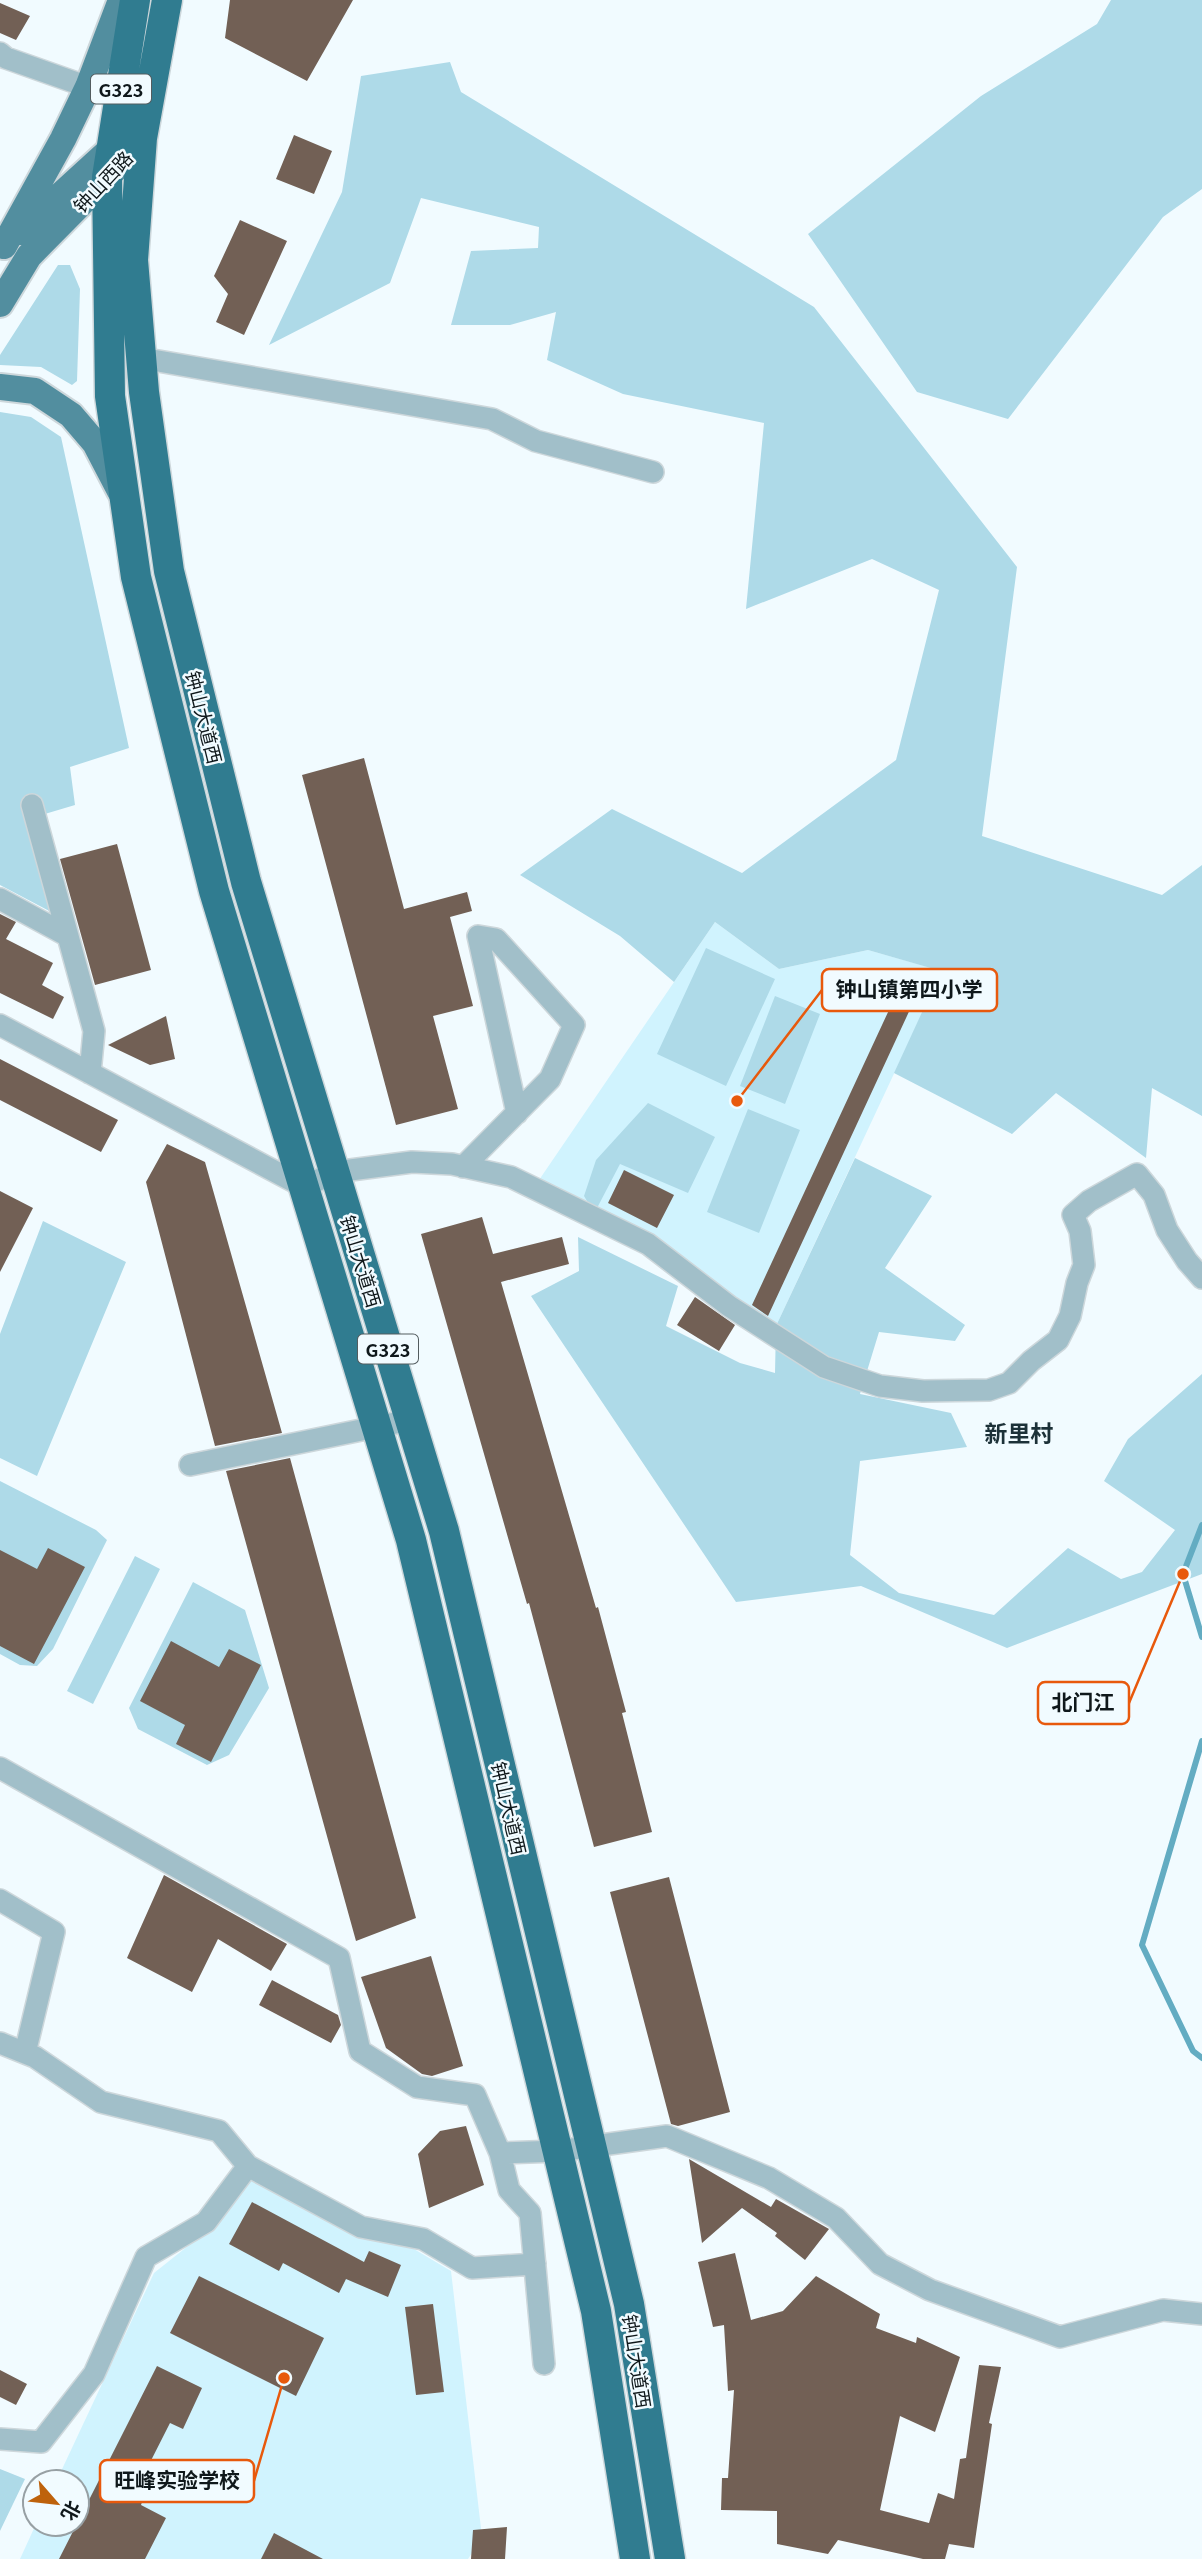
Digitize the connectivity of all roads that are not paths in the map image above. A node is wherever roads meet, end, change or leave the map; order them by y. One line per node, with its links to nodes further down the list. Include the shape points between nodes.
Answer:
1 (121, 0): 5 (main road)
2 (135, 0): 7 (highway, 钟山大道西 / G323)
3 (167, 0): 6 (highway, 钟山大道西 / G323)
4 (0, 53): 5 (street)
5 (88, 88): 9 (main road)
6 (142, 138): 7 (main road, 钟山西路); 8 (main road, 钟山西路); 11 (highway, 钟山大道西 / G323, via 133,260)
7 (112, 148): 8 (highway, 钟山大道西 / G323); 9 (main road, 钟山西路)
8 (107, 177): 10 (main road, 钟山西路, via 29,256); 14 (highway, 钟山大道西 / G323, via 110,396)
9 (2, 250)
10 (2, 298)
11 (141, 358): 13 (street, via 492,419 536,441); 22 (highway, 钟山大道西 / G323, via 169,571 247,882)
12 (0, 387): 14 (main road, via 35,391 71,415 94,443)
13 (653, 472)
14 (125, 500): 23 (highway, 钟山大道西 / G323, via 136,578 214,891)
15 (32, 805): 17 (street)
16 (0, 899): 17 (street)
17 (68, 936): 19 (street, via 94,1031)
18 (0, 1025): 19 (street)
19 (90, 1073): 23 (street)
20 (517, 1112): 20 (street, via 550,1079 574,1025 496,939 478,936); 21 (street)
21 (463, 1167): 22 (street, via 412,1162); 24 (street, via 511,1177 648,1244 729,1306 824,1367 880,1386 989,1390 1009,1383 1058,1340 1070,1316 1084,1265 1073,1215 1089,1200 1137,1174 1154,1195 1167,1230)
22 (335, 1172): 23 (street); 25 (highway, 钟山大道西 / G323)
23 (304, 1187): 26 (highway, 钟山大道西 / G323)
24 (1202, 1278)
25 (410, 1420): 26 (street); 32 (highway, 钟山大道西 / G323, via 444,1531)
26 (377, 1427): 27 (street); 33 (highway, 钟山大道西 / G323, via 411,1540)
27 (190, 1465)
28 (0, 1768): 34 (street, via 339,1958 360,2051 417,2087 475,2095)
29 (0, 1900): 31 (street, via 54,1932)
30 (0, 2043): 31 (street)
31 (25, 2053): 35 (street, via 101,2102 219,2132)
32 (591, 2145): 33 (street); 37 (street, via 667,2136 769,2178 836,2218 880,2264 930,2290 1060,2336 1163,2310); 41 (highway, 钟山大道西 / G323, via 629,2304)
33 (558, 2151): 34 (street); 40 (highway, 钟山大道西 / G323, via 596,2311)
34 (500, 2153): 36 (street, via 509,2190 530,2213)
35 (248, 2166): 36 (street, via 361,2227 423,2239 472,2268); 39 (street, via 206,2222 146,2257 94,2374 41,2442)
36 (535, 2264): 38 (street)
37 (1202, 2314)
38 (544, 2364)
39 (0, 2439)
40 (635, 2559)
41 (670, 2559)

